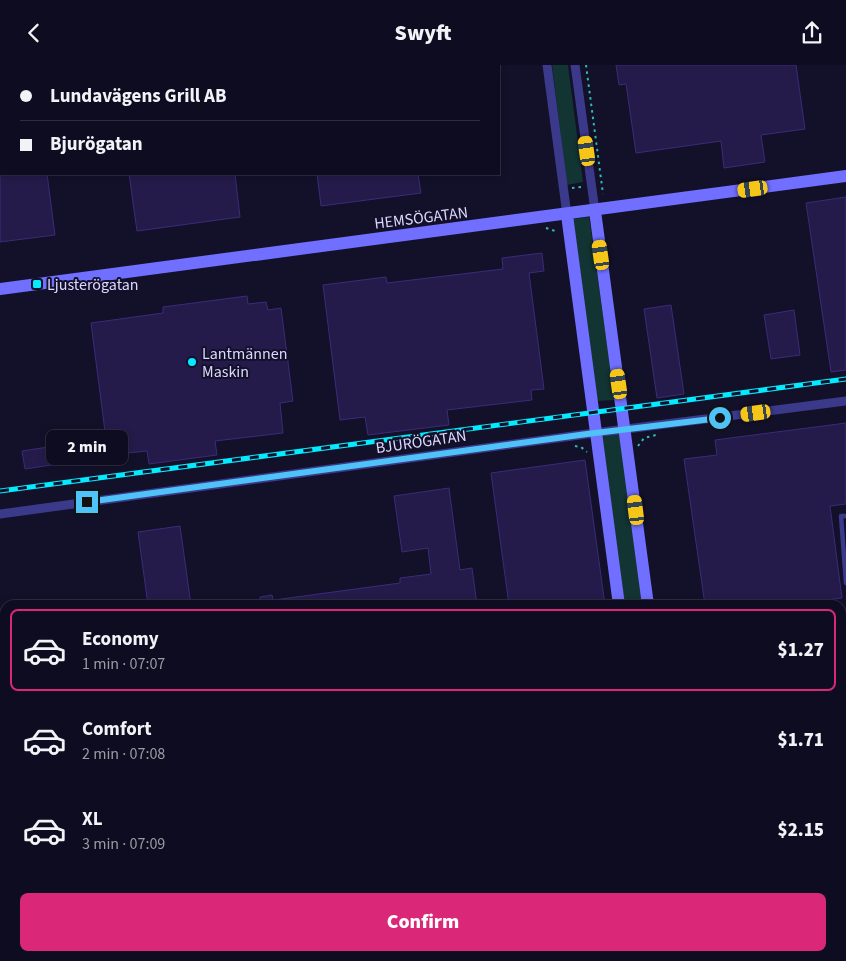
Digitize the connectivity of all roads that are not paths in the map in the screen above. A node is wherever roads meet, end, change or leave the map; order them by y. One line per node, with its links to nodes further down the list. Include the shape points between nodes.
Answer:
1 (547, 65): 5 (street)
2 (575, 65): 4 (street, via 591,185)
3 (846, 176): 4 (street, HEMSÖGATAN)
4 (600, 210): 5 (street, HEMSÖGATAN); 8 (street)
5 (567, 215): 6 (street, HEMSÖGATAN); 9 (street)
6 (0, 289)
7 (846, 401): 8 (street, BJURÖGATAN)
8 (625, 429): 9 (street, BJURÖGATAN); 14 (street)
9 (596, 433): 10 (street, BJURÖGATAN); 13 (street)
10 (0, 514)
11 (846, 516): 12 (lane, via 841,516)
12 (846, 583)
13 (617, 600)
14 (647, 600)

